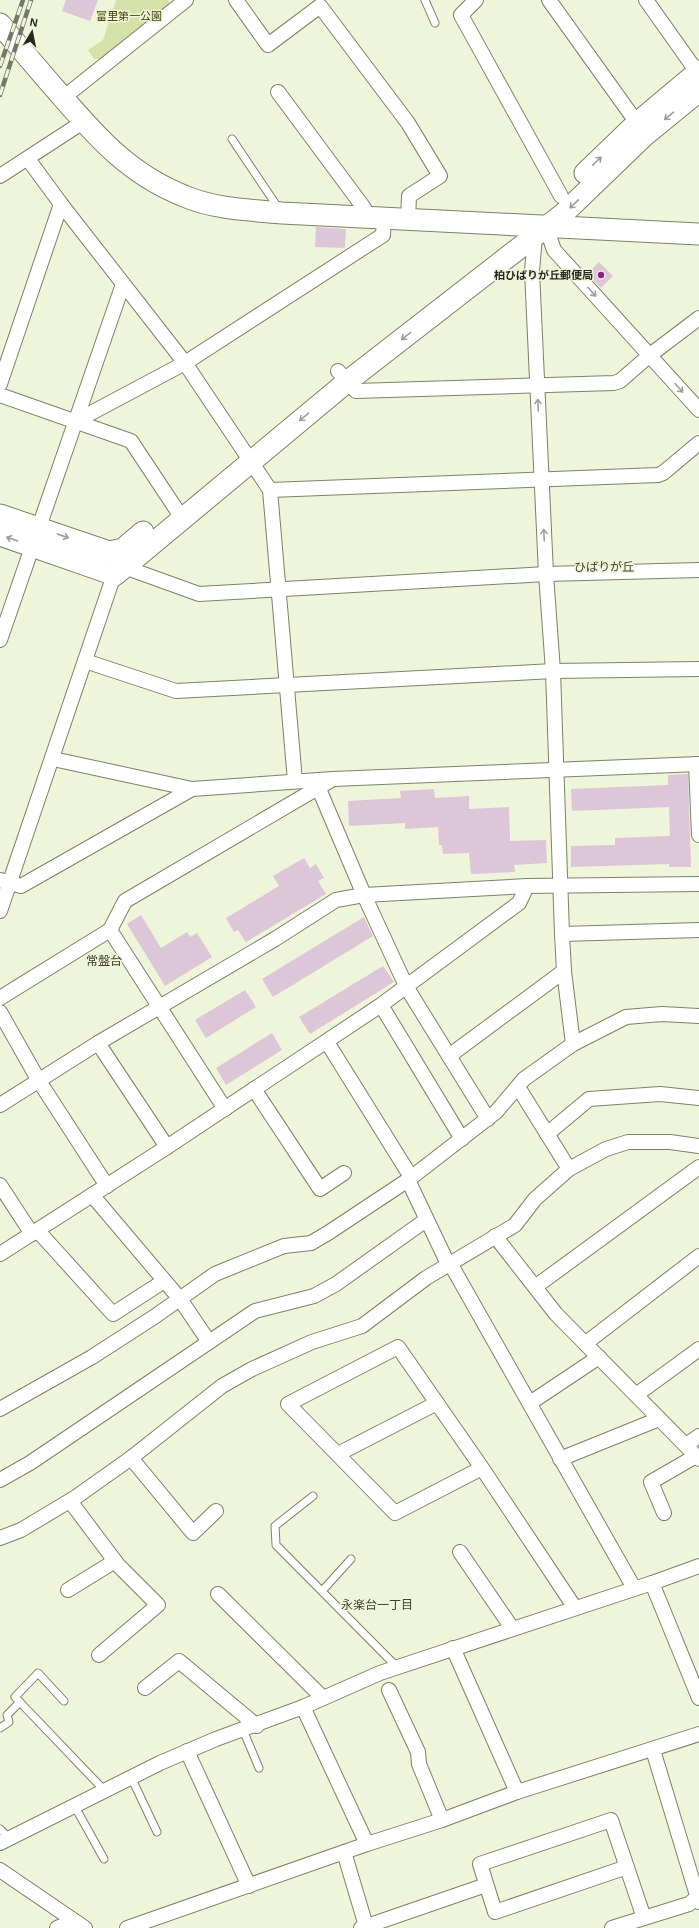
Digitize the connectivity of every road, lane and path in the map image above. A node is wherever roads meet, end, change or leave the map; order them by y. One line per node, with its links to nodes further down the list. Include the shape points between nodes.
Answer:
1 (186, 0): 11 (street)
2 (236, 0): 21 (street, via 268,45 320,6 408,123 440,176 410,196)
3 (425, 0): 7 (lane)
4 (476, 0): 17 (street, via 461,15)
5 (549, 0): 13 (street)
6 (646, 0): 9 (street)
7 (435, 23)
8 (0, 24): 11 (street)
9 (698, 78): 13 (street)
10 (278, 92): 20 (street)
11 (63, 98): 12 (street)
12 (83, 122): 15 (street); 19 (street, via 107,147 133,168 159,185 185,197 240,209)
13 (641, 129): 17 (street, one-way to 13); 22 (street, one-way to 22, via 563,214)
14 (232, 139): 19 (lane)
15 (28, 159): 16 (street); 18 (street)
16 (0, 176)
17 (561, 196): 22 (street)
18 (61, 204): 24 (street); 29 (street)
19 (282, 213): 20 (street)
20 (374, 218): 21 (street); 27 (street, via 383,235)
21 (408, 220): 22 (street)
22 (536, 230): 23 (street); 26 (street, one-way to 26); 28 (street); 30 (street, via 532,271)
23 (699, 234)
24 (123, 284): 27 (street); 33 (street)
25 (699, 318): 26 (street)
26 (650, 355): 30 (street, via 620,381 614,383); 32 (street, one-way to 32)
27 (185, 363): 33 (street); 35 (street)
28 (343, 376): 30 (street, via 356,391); 35 (street)
29 (0, 384)
30 (538, 386): 36 (street, one-way to 30)
31 (0, 395): 33 (street)
32 (699, 410)
33 (76, 421): 38 (street, via 131,441); 41 (street)
34 (699, 443): 36 (street, via 658,475)
35 (246, 456): 37 (street); 38 (street)
36 (542, 480): 37 (street); 44 (street, one-way to 36)
37 (270, 490): 45 (street)
38 (178, 512): 42 (street)
39 (0, 515): 41 (street)
40 (0, 535): 41 (street, one-way to 40)
41 (36, 537): 42 (street, via 109,552); 46 (street)
42 (120, 563): 45 (street, via 199,594); 47 (street)
43 (699, 570): 44 (street)
44 (546, 574): 45 (street); 49 (street)
45 (278, 589): 50 (street)
46 (0, 640)
47 (85, 661): 50 (street, via 176,691); 51 (street)
48 (699, 669): 49 (street)
49 (553, 672): 50 (street); 53 (street)
50 (286, 685): 55 (street)
51 (53, 760): 56 (street); 59 (street)
52 (698, 764): 53 (street); 58 (street)
53 (557, 770): 54 (street); 62 (street)
54 (333, 779): 55 (street); 57 (street)
55 (295, 781): 56 (street)
56 (192, 789): 59 (street, via 21,886)
57 (319, 789): 63 (street); 65 (street, via 126,901)
58 (699, 835)
59 (4, 881): 64 (street)
60 (699, 884): 62 (street)
61 (526, 886): 62 (street); 63 (street); 69 (street, via 519,903)
62 (560, 886): 67 (street)
63 (364, 895): 69 (street); 72 (street, via 336,900)
64 (0, 911)
65 (110, 930): 70 (street); 72 (street)
66 (699, 930): 67 (street)
67 (562, 934): 68 (street)
68 (564, 971): 77 (street); 78 (street)
69 (407, 988): 71 (street); 78 (street)
70 (0, 998)
71 (381, 1005): 75 (street); 87 (street)
72 (160, 1007): 76 (street); 84 (street)
73 (0, 1012): 79 (street)
74 (699, 1016): 77 (street, via 662,1014 626,1017)
75 (327, 1042): 81 (street); 93 (street)
76 (98, 1043): 79 (street); 89 (street)
77 (573, 1044): 80 (street, via 524,1079)
78 (449, 1056): 85 (street)
79 (39, 1081): 83 (street); 95 (street)
80 (518, 1087): 85 (street); 86 (street)
81 (254, 1089): 84 (street); 92 (street, via 320,1189)
82 (699, 1098): 86 (street, via 660,1094 589,1099)
83 (0, 1105)
84 (225, 1108): 89 (street)
85 (488, 1119): 87 (street)
86 (547, 1134): 91 (street)
87 (462, 1139): 93 (street)
88 (699, 1146): 91 (street, via 670,1142 628,1142 606,1149)
89 (167, 1147): 95 (street)
90 (699, 1167): 104 (street)
91 (569, 1169): 99 (street, via 535,1199 515,1225)
92 (344, 1172)
93 (409, 1178): 97 (street); 105 (street, via 311,1242 284,1246 215,1274)
94 (0, 1185): 98 (street)
95 (107, 1186): 96 (street)
96 (92, 1195): 98 (street); 103 (street)
97 (426, 1220): 102 (street); 106 (street, via 336,1284 314,1296 255,1311)
98 (35, 1232): 100 (street); 103 (street, via 113,1314)
99 (495, 1236): 102 (street); 104 (street)
100 (0, 1254)
101 (699, 1256): 107 (street)
102 (449, 1263): 112 (street); 119 (street, via 362,1326 312,1342 252,1369 222,1386)
103 (164, 1281): 105 (street)
104 (535, 1287): 107 (street, via 556,1314)
105 (180, 1299): 106 (street); 113 (street, via 92,1357)
106 (209, 1342): 122 (street, via 30,1463)
107 (586, 1343): 109 (street)
108 (699, 1349): 110 (street)
109 (599, 1357): 110 (street); 112 (street)
110 (636, 1396): 114 (street)
111 (437, 1403): 117 (street); 117 (street, via 398,1347 288,1404); 121 (street)
112 (530, 1403): 120 (street)
113 (0, 1409)
114 (659, 1418): 116 (street); 120 (street)
115 (699, 1436): 116 (street)
116 (686, 1445): 118 (street)
117 (338, 1454): 121 (street, via 396,1513)
118 (698, 1457): 126 (street, via 651,1482)
119 (131, 1458): 124 (street); 125 (street, via 193,1533)
120 (560, 1459): 133 (street)
121 (482, 1468): 137 (street)
122 (0, 1480)
123 (313, 1496): 135 (lane, via 275,1526 276,1545)
124 (70, 1501): 127 (street, via 21,1530); 130 (street)
125 (216, 1510)
126 (664, 1513)
127 (0, 1538)
128 (460, 1552): 138 (street)
129 (351, 1559): 135 (lane)
130 (115, 1561): 134 (street); 140 (street, via 158,1605)
131 (699, 1566): 132 (street)
132 (652, 1583): 133 (street); 145 (street)
133 (634, 1588): 137 (street)
134 (68, 1590)
135 (322, 1591): 141 (lane)
136 (218, 1594): 144 (street)
137 (575, 1608): 138 (street)
138 (512, 1628): 139 (street)
139 (453, 1648): 141 (street); 158 (street)
140 (99, 1655)
141 (397, 1667): 144 (street)
142 (145, 1688): 149 (street, via 179,1661)
143 (388, 1690): 160 (street, via 418,1752 419,1764)
144 (323, 1698): 148 (street)
145 (699, 1698)
146 (64, 1701): 147 (lane, via 38,1673 15,1697)
147 (20, 1702): 150 (lane, via 7,1715 9,1722); 157 (lane)
148 (303, 1708): 149 (street); 163 (street)
149 (257, 1726): 151 (street)
150 (0, 1728)
151 (243, 1730): 154 (street); 155 (lane)
152 (699, 1734): 153 (street)
153 (652, 1750): 158 (street); 170 (street)
154 (187, 1751): 156 (street); 169 (street)
155 (259, 1768)
156 (131, 1777): 157 (street); 161 (lane)
157 (104, 1790): 159 (street)
158 (517, 1792): 160 (street)
159 (74, 1805): 162 (street); 165 (lane)
160 (442, 1820): 163 (street)
161 (157, 1832)
162 (3, 1837)
163 (367, 1844): 164 (street)
164 (344, 1852): 169 (street); 173 (street)
165 (104, 1859)
166 (627, 1867): 168 (street, via 495,1912); 168 (street, via 611,1820 480,1864); 171 (street)
167 (0, 1870): 172 (street)
168 (486, 1885): 173 (street)
169 (249, 1886): 175 (street)
170 (698, 1898): 171 (street, via 689,1904)
171 (638, 1922): 176 (street)
172 (80, 1924): 174 (street)
173 (363, 1927)
174 (57, 1928)
175 (127, 1928)
176 (612, 1928)

